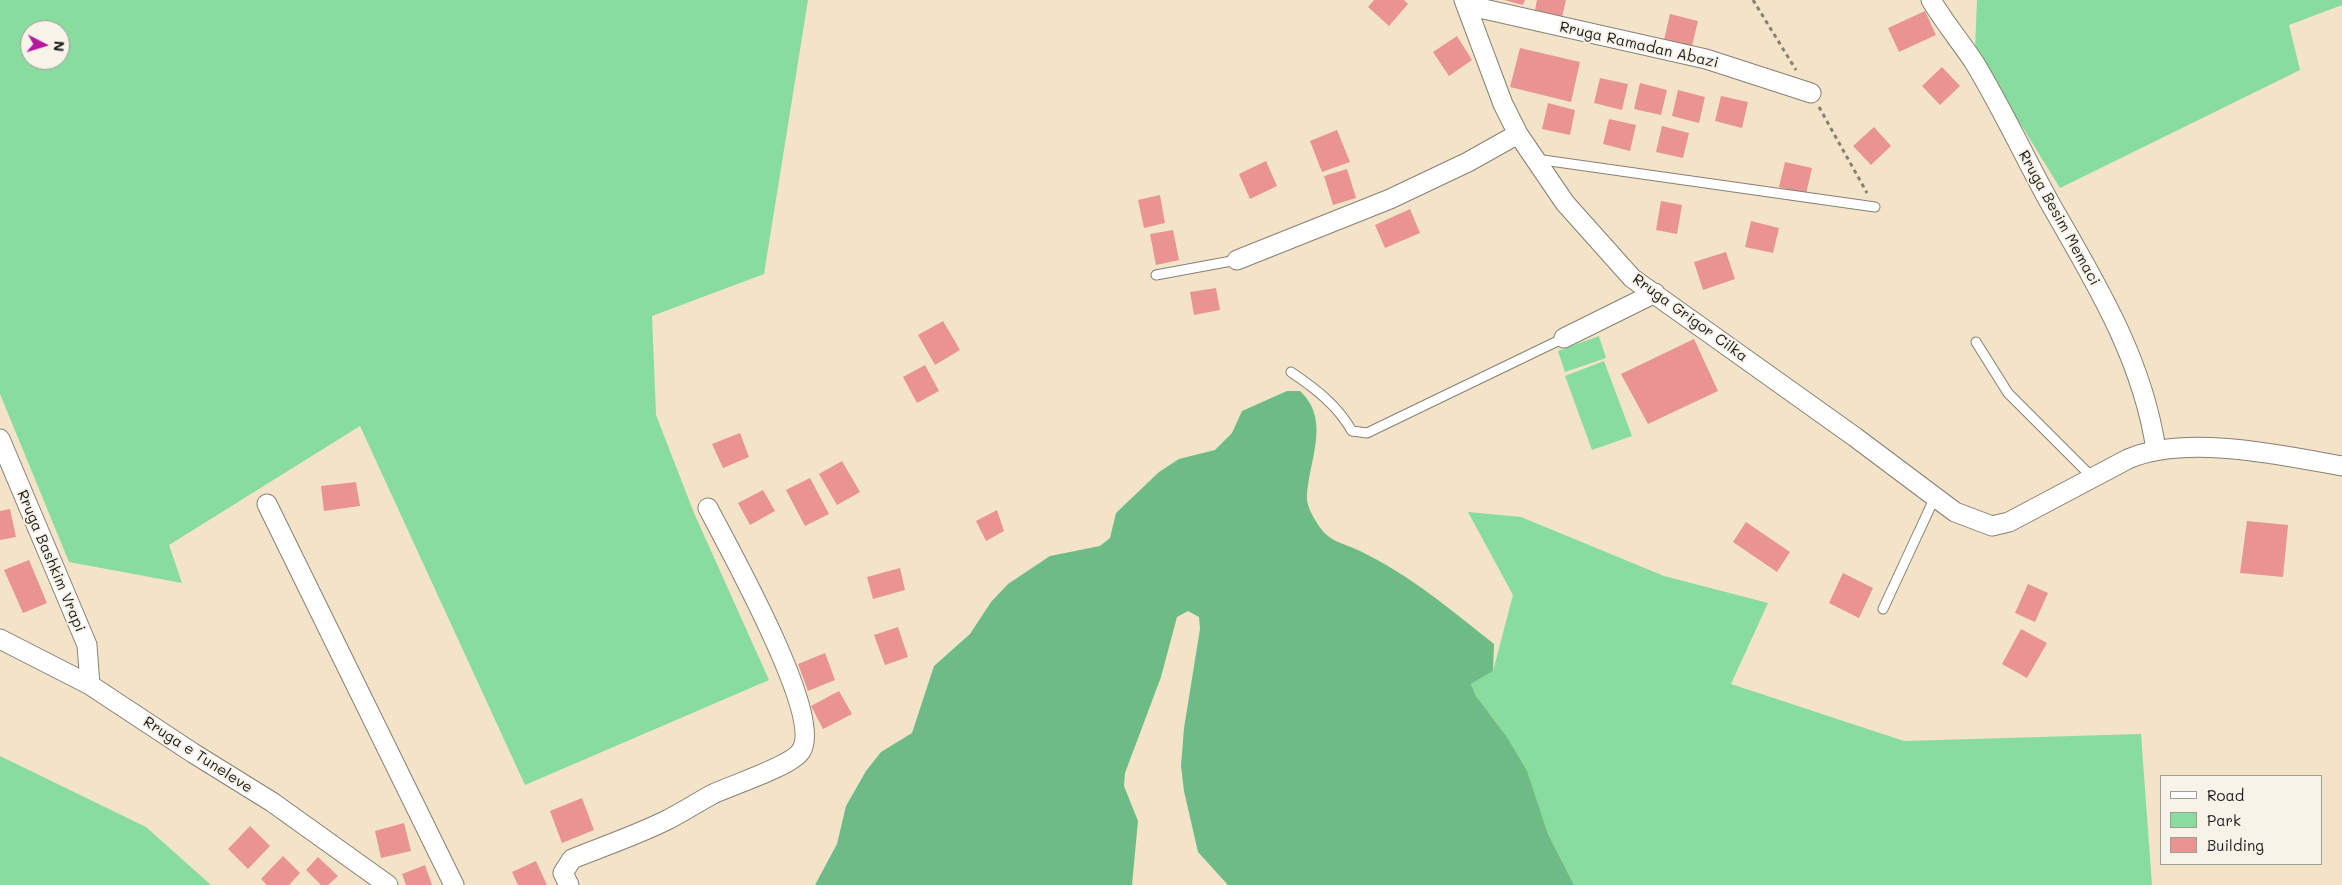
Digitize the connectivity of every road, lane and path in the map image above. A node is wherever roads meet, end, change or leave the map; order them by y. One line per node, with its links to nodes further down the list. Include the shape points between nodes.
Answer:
1 (1931, 0): 14 (street, Rruga Besim Memaci, via 1974,63 2096,283 2131,354 2151,415)
2 (1465, 2): 3 (street, Rruga Ramadan Abazi, via 1706,59); 4 (street, Rruga Grigor Cilka, via 1503,104)
3 (1811, 93)
4 (1518, 134): 5 (street, Rruga Grigor Cilka); 7 (street, via 1390,199)
5 (1534, 159): 6 (lane); 9 (street, Rruga Grigor Cilka, via 1566,203 1632,278)
6 (1875, 207)
7 (1238, 260): 8 (lane)
8 (1156, 275)
9 (1655, 292): 10 (street); 17 (street, Rruga Grigor Cilka)
10 (1564, 338): 12 (lane, via 1368,433 1352,431 1336,407)
11 (1976, 342): 16 (lane, via 2008,393)
12 (1291, 372)
13 (0, 439): 22 (street, Rruga Bashkim Vrapi, via 87,645)
14 (2156, 450): 15 (street, via 2240,450); 16 (street)
15 (2342, 466)
16 (2092, 477): 17 (street, Rruga Grigor Cilka, via 2009,522 1992,526 1955,512)
17 (1935, 497): 20 (lane)
18 (267, 504): 24 (street)
19 (708, 508): 25 (street, via 767,621 787,670 806,737 801,752 786,763 714,794 667,820 572,859 563,873)
20 (1883, 609)
21 (0, 639): 22 (street, Rruga e Tuneleve)
22 (90, 685): 23 (street, Rruga e Tuneleve, via 272,802)
23 (388, 885)
24 (454, 885)
25 (569, 885)

